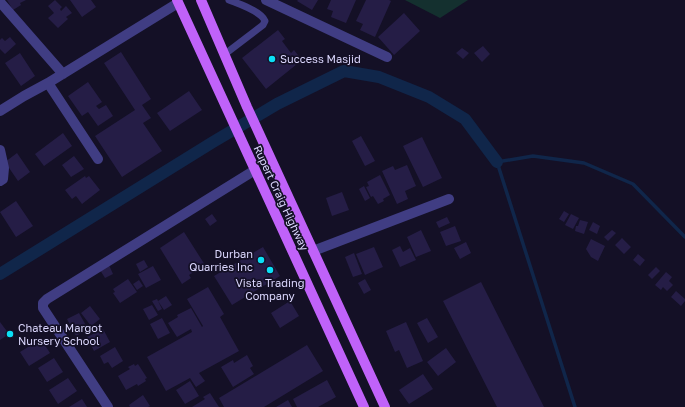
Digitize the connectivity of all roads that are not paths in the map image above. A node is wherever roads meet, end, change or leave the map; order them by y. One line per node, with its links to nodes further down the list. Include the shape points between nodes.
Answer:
1 (201, 0): 2 (lane); 7 (main road, Rupert Craig Highway)
2 (205, 0)
3 (229, 0): 7 (lane, via 260,14 265,21)
4 (266, 0): 8 (street)
5 (177, 1): 9 (street); 14 (main road, Rupert Craig Highway)
6 (0, 2): 9 (street)
7 (225, 54): 17 (main road, Rupert Craig Highway)
8 (387, 57)
9 (63, 74): 10 (street)
10 (48, 83): 11 (street); 13 (street)
11 (0, 111)
12 (0, 150): 15 (street, via 4,168 3,180)
13 (98, 159)
14 (255, 170): 18 (street, via 43,303 43,308); 19 (main road, Rupert Craig Highway)
15 (0, 181)
16 (449, 199): 17 (street)
17 (313, 251): 20 (main road, Rupert Craig Highway)
18 (108, 407)
19 (364, 407)
20 (385, 407)

